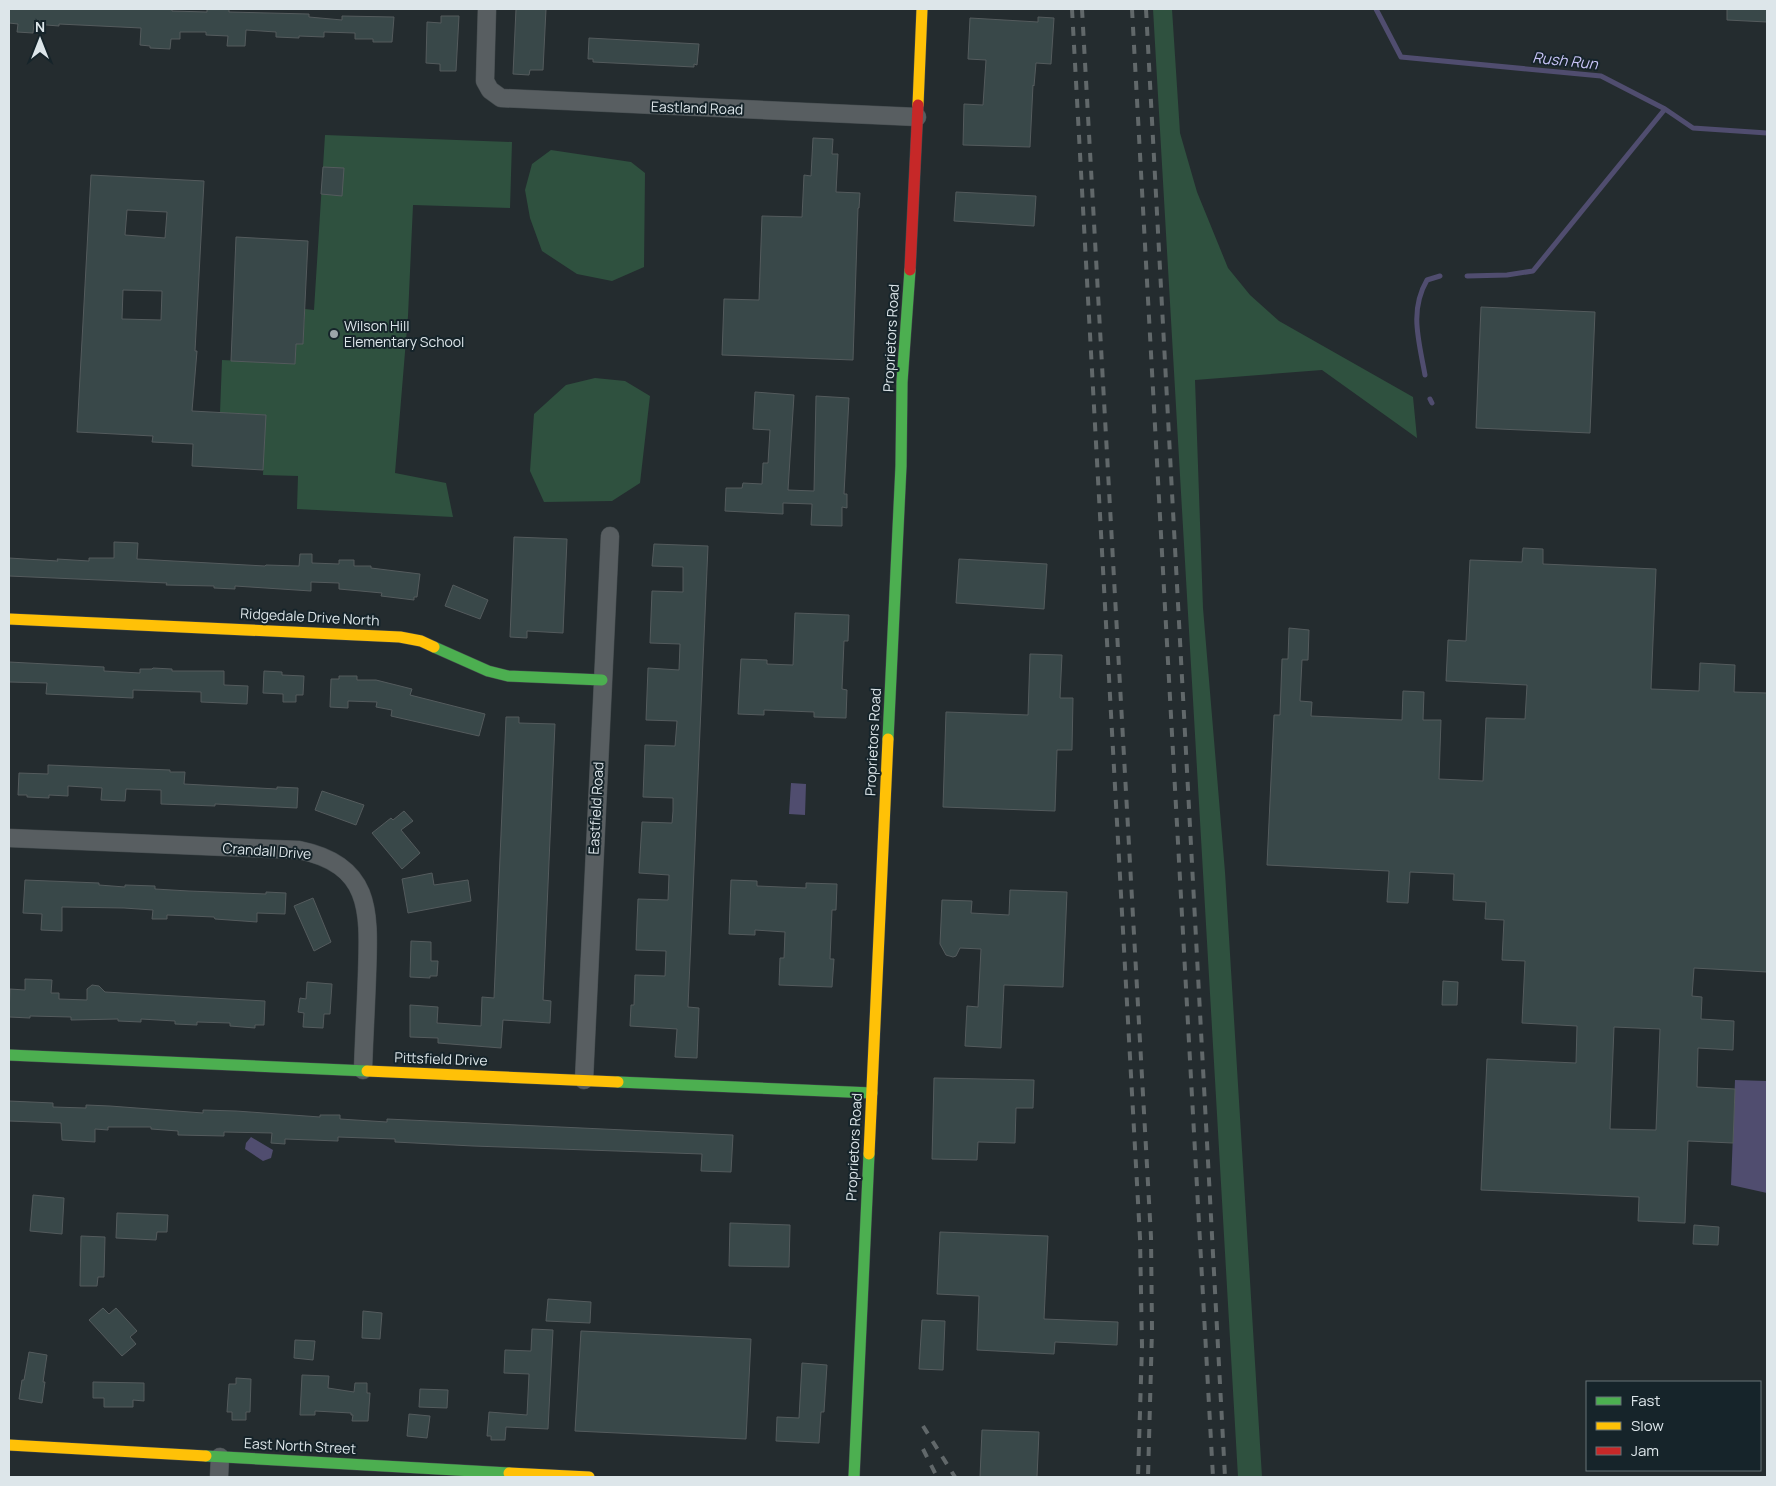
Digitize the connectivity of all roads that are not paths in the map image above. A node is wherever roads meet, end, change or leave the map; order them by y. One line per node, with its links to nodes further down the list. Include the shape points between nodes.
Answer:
1 (487, 9): 3 (street, Eastland Road, via 484,81 501,98)
2 (922, 9): 3 (street, Proprietors Road)
3 (917, 117): 11 (street, Proprietors Road, via 902,382)
4 (610, 536): 6 (street, Eastfield Road)
5 (9, 619): 6 (street, Ridgedale Drive North, via 400,637 421,641 501,674)
6 (602, 680): 10 (street, Eastfield Road)
7 (9, 838): 9 (street, Crandall Drive, via 299,850 332,861 357,885 367,911)
8 (9, 1054): 9 (street, Pittsfield Drive)
9 (363, 1070): 10 (street, Pittsfield Drive)
10 (584, 1080): 11 (street, Pittsfield Drive)
11 (872, 1092): 16 (street, Proprietors Road)
12 (9, 1445): 13 (street, East North Street)
13 (220, 1457): 14 (street); 15 (street, East North Street)
14 (219, 1477)
15 (589, 1477)
16 (854, 1477)

